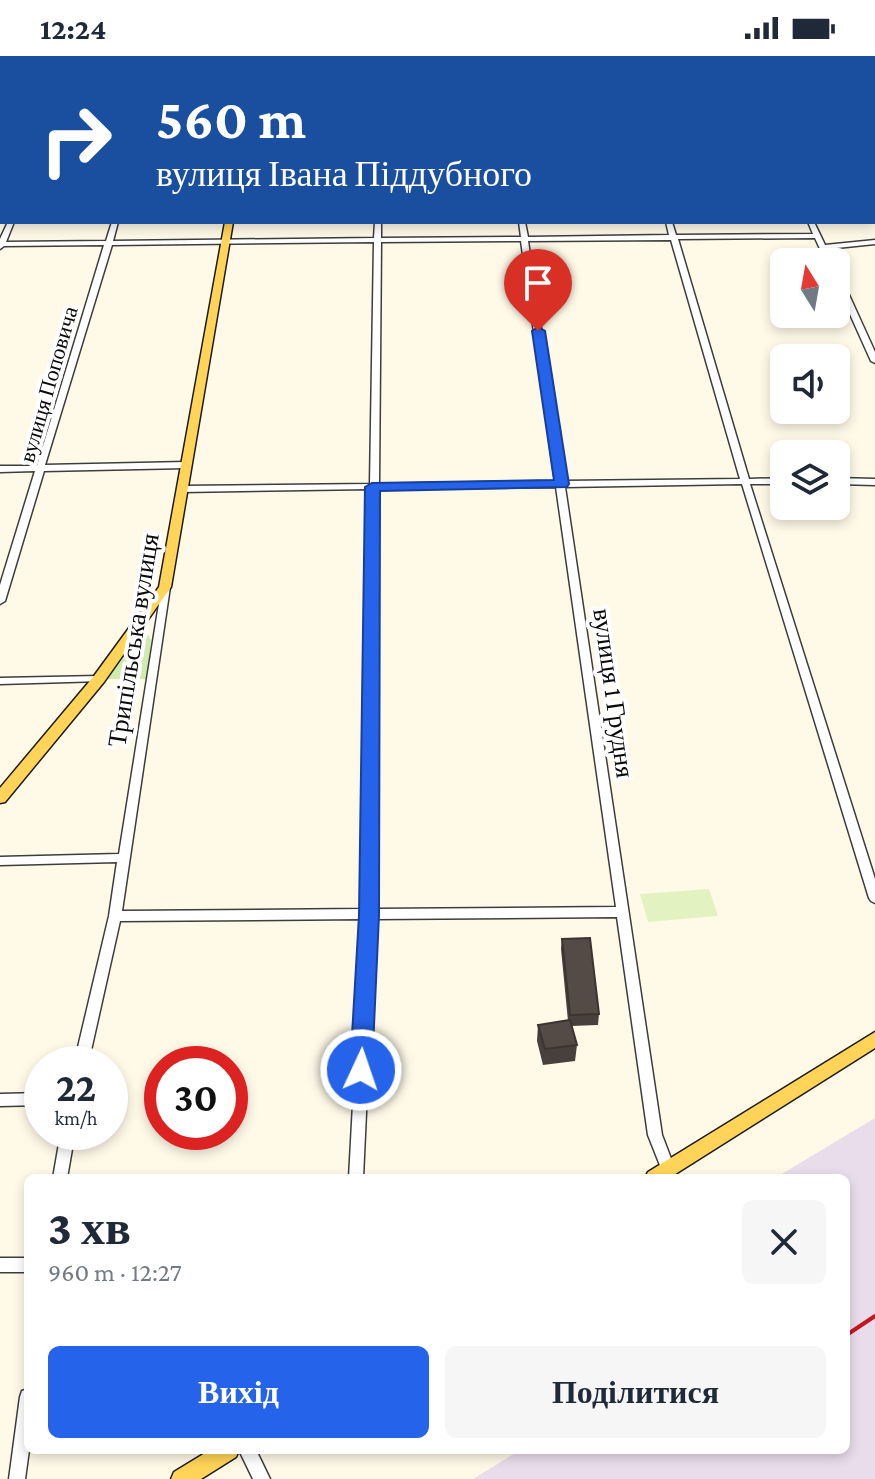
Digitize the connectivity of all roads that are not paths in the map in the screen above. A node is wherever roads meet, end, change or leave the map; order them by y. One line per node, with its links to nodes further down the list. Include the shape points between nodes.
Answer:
1 (10, 224): 15 (street)
2 (114, 224): 13 (street, вулиця Поповича)
3 (229, 224): 11 (main road, Трипільська вулиця)
4 (378, 224): 12 (street)
5 (522, 224): 10 (street, вулиця 1 Грудня)
6 (670, 224): 9 (street)
7 (812, 224): 8 (street)
8 (817, 236): 9 (street); 16 (street)
9 (674, 238): 10 (street); 24 (street)
10 (524, 239): 12 (street); 28 (street, вулиця 1 Грудня)
11 (226, 240): 12 (street); 13 (street); 21 (main road, Трипільська вулиця)
12 (378, 240): 29 (street)
13 (109, 241): 15 (street); 22 (street, вулиця Поповича)
14 (875, 242): 16 (street)
15 (0, 245)
16 (824, 247)
17 (850, 308): 19 (street)
18 (875, 328): 19 (street)
19 (859, 330): 20 (street)
20 (875, 361)
21 (186, 465): 22 (street); 30 (main road, Трипільська вулиця)
22 (42, 468): 23 (street); 32 (street, вулиця Поповича)
23 (0, 469)
24 (745, 481): 25 (street); 28 (street); 38 (street)
25 (770, 481)
26 (850, 481): 27 (street)
27 (875, 482)
28 (562, 484): 29 (street); 39 (street, вулиця 1 Грудня)
29 (372, 487): 30 (street); 40 (street)
30 (182, 489): 31 (main road, Трипільська вулиця)
31 (165, 587): 33 (main road); 36 (street, Трипільська вулиця)
32 (0, 601)
33 (99, 679): 34 (street); 35 (main road)
34 (0, 681)
35 (0, 798)
36 (122, 858): 37 (street); 41 (street, Трипільська вулиця)
37 (0, 861)
38 (875, 898)
39 (623, 912): 40 (street); 49 (street, вулиця 1 Грудня)
40 (369, 915): 41 (street); 48 (street)
41 (115, 916): 43 (street, Трипільська вулиця)
42 (875, 1039): 49 (main road)
43 (85, 1046)
44 (24, 1099): 45 (street)
45 (0, 1100)
46 (65, 1150): 47 (street)
47 (61, 1174)
48 (356, 1174)
49 (661, 1174)
50 (0, 1265): 51 (street)
51 (24, 1265)
52 (24, 1427): 55 (street)
53 (222, 1454): 56 (main road)
54 (249, 1454): 57 (street)
55 (17, 1479)
56 (181, 1479)
57 (262, 1479)

